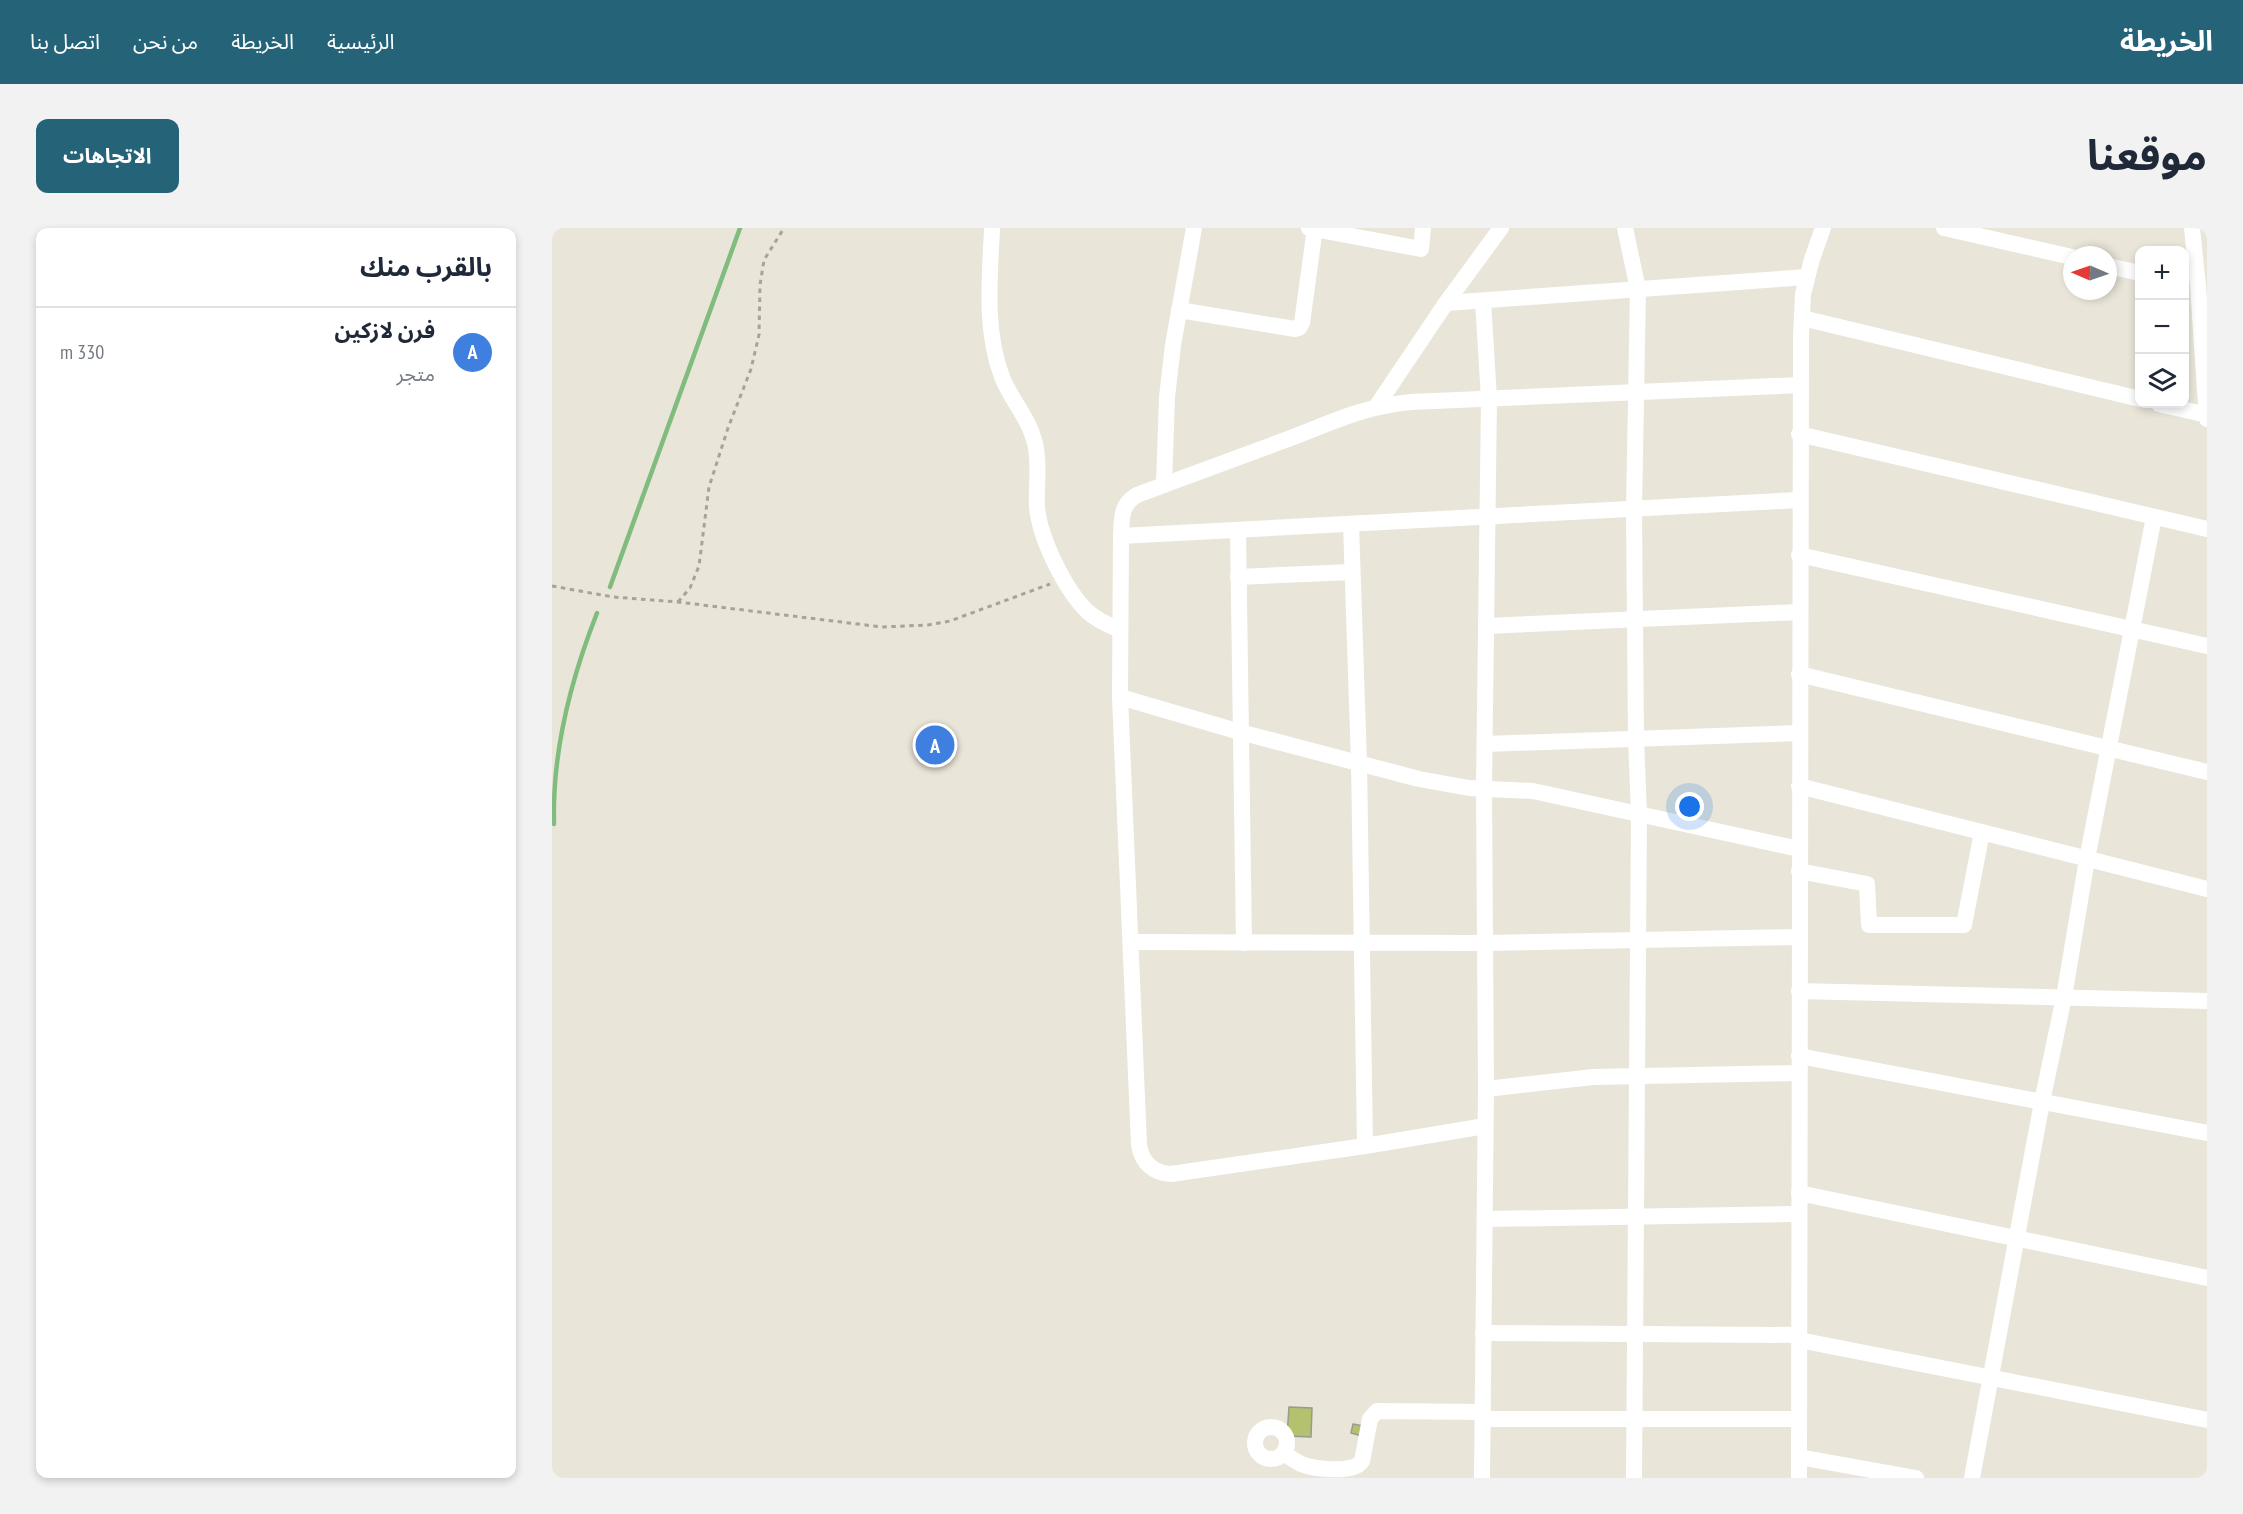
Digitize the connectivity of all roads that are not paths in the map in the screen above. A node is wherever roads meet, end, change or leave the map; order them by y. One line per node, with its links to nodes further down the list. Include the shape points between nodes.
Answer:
1 (992, 228): 45 (street, via 989,302 996,355 1002,377 1033,436 1038,469 1037,507 1046,545 1076,598 1101,621)
2 (1194, 228): 18 (street)
3 (1424, 228): 8 (street, via 1421,249)
4 (1501, 228): 17 (street)
5 (1625, 228): 14 (street)
6 (1823, 228): 13 (street)
7 (1944, 228): 10 (street)
8 (1313, 229): 18 (street, via 1299,328)
9 (2197, 230): 15 (street)
10 (2063, 255)
11 (2117, 268): 12 (street)
12 (2135, 272)
13 (1807, 276): 14 (street); 19 (street)
14 (1638, 289): 16 (street); 21 (street)
15 (2197, 294): 26 (street)
16 (1484, 301): 17 (street); 23 (street)
17 (1446, 303): 24 (street)
18 (1179, 310): 29 (street, via 1167,397)
19 (1802, 318): 20 (street); 22 (street)
20 (1800, 385): 21 (street); 28 (street)
21 (1636, 393): 23 (street); 31 (street)
22 (2135, 398)
23 (1489, 399): 24 (street); 32 (street)
24 (1376, 407): 29 (street)
25 (2176, 408): 26 (street)
26 (2207, 415): 27 (street)
27 (2207, 420)
28 (1799, 434): 30 (street); 33 (street)
29 (1164, 485): 37 (street, via 1125,504)
30 (1799, 501): 31 (street); 38 (street)
31 (1634, 510): 32 (street); 42 (street)
32 (1489, 517): 34 (street); 43 (street)
33 (2154, 517): 35 (street); 44 (street)
34 (1351, 524): 36 (street); 39 (street)
35 (2207, 529)
36 (1238, 530): 37 (street); 40 (street)
37 (1121, 536): 45 (street)
38 (1799, 555): 41 (street); 44 (street)
39 (1352, 572): 40 (street); 54 (street)
40 (1238, 577): 49 (street)
41 (1799, 612): 42 (street); 47 (street)
42 (1635, 618): 43 (street); 51 (street)
43 (1487, 626): 52 (street)
44 (2132, 629): 46 (street); 53 (street)
45 (1120, 630): 48 (street)
46 (2207, 646)
47 (1799, 674): 50 (street); 53 (street)
48 (1120, 697): 49 (street); 66 (street)
49 (1240, 732): 54 (street); 67 (street)
50 (1799, 733): 51 (street); 56 (street)
51 (1636, 739): 52 (street); 58 (street)
52 (1486, 744): 57 (street)
53 (2108, 748): 55 (street); 61 (street)
54 (1359, 763): 57 (street, via 1419,779); 69 (street)
55 (2207, 772)
56 (1799, 786): 59 (street); 60 (street)
57 (1484, 787): 58 (street, via 1533,791); 68 (street)
58 (1639, 814): 60 (street); 65 (street)
59 (1982, 832): 61 (street); 62 (street, via 1964,925 1869,925 1867,884)
60 (1799, 849): 62 (street)
61 (2087, 859): 63 (street); 71 (street)
62 (1799, 871): 64 (street)
63 (2207, 889)
64 (1799, 937): 65 (street); 70 (street)
65 (1639, 940): 68 (street); 75 (street)
66 (1131, 942): 67 (street); 80 (street, via 1139,1145 1149,1166 1171,1174)
67 (1244, 943): 69 (street)
68 (1485, 943): 69 (street); 76 (street)
69 (1360, 944): 80 (street)
70 (1799, 991): 71 (street); 73 (street)
71 (2064, 996): 72 (street); 77 (street)
72 (2207, 1001)
73 (1799, 1056): 74 (street); 77 (street)
74 (1799, 1073): 75 (street); 81 (street)
75 (1637, 1075): 76 (street); 83 (street)
76 (1486, 1089): 78 (street)
77 (2042, 1102): 79 (street); 85 (street)
78 (1485, 1126): 80 (street); 84 (street)
79 (2207, 1133)
80 (1365, 1146)
81 (1799, 1192): 82 (street); 85 (street)
82 (1799, 1214): 83 (street); 89 (street)
83 (1636, 1217): 84 (street); 88 (street)
84 (1485, 1220): 87 (street)
85 (2016, 1238): 86 (street); 90 (street)
86 (2207, 1278)
87 (1483, 1333): 88 (street); 91 (street)
88 (1635, 1334): 89 (street); 92 (street)
89 (1799, 1338): 90 (street); 93 (street)
90 (1990, 1379): 94 (street); 101 (street)
91 (1483, 1416): 92 (street); 95 (street, via 1377,1411 1370,1419 1362,1461 1348,1470 1302,1465); 97 (street)
92 (1634, 1419): 93 (street); 98 (street)
93 (1799, 1419): 96 (street)
94 (2207, 1420)
95 (1284, 1453)
96 (1799, 1456): 99 (street); 100 (street)
97 (1482, 1478)
98 (1634, 1478)
99 (1799, 1478)
100 (1916, 1478)
101 (1972, 1478)

